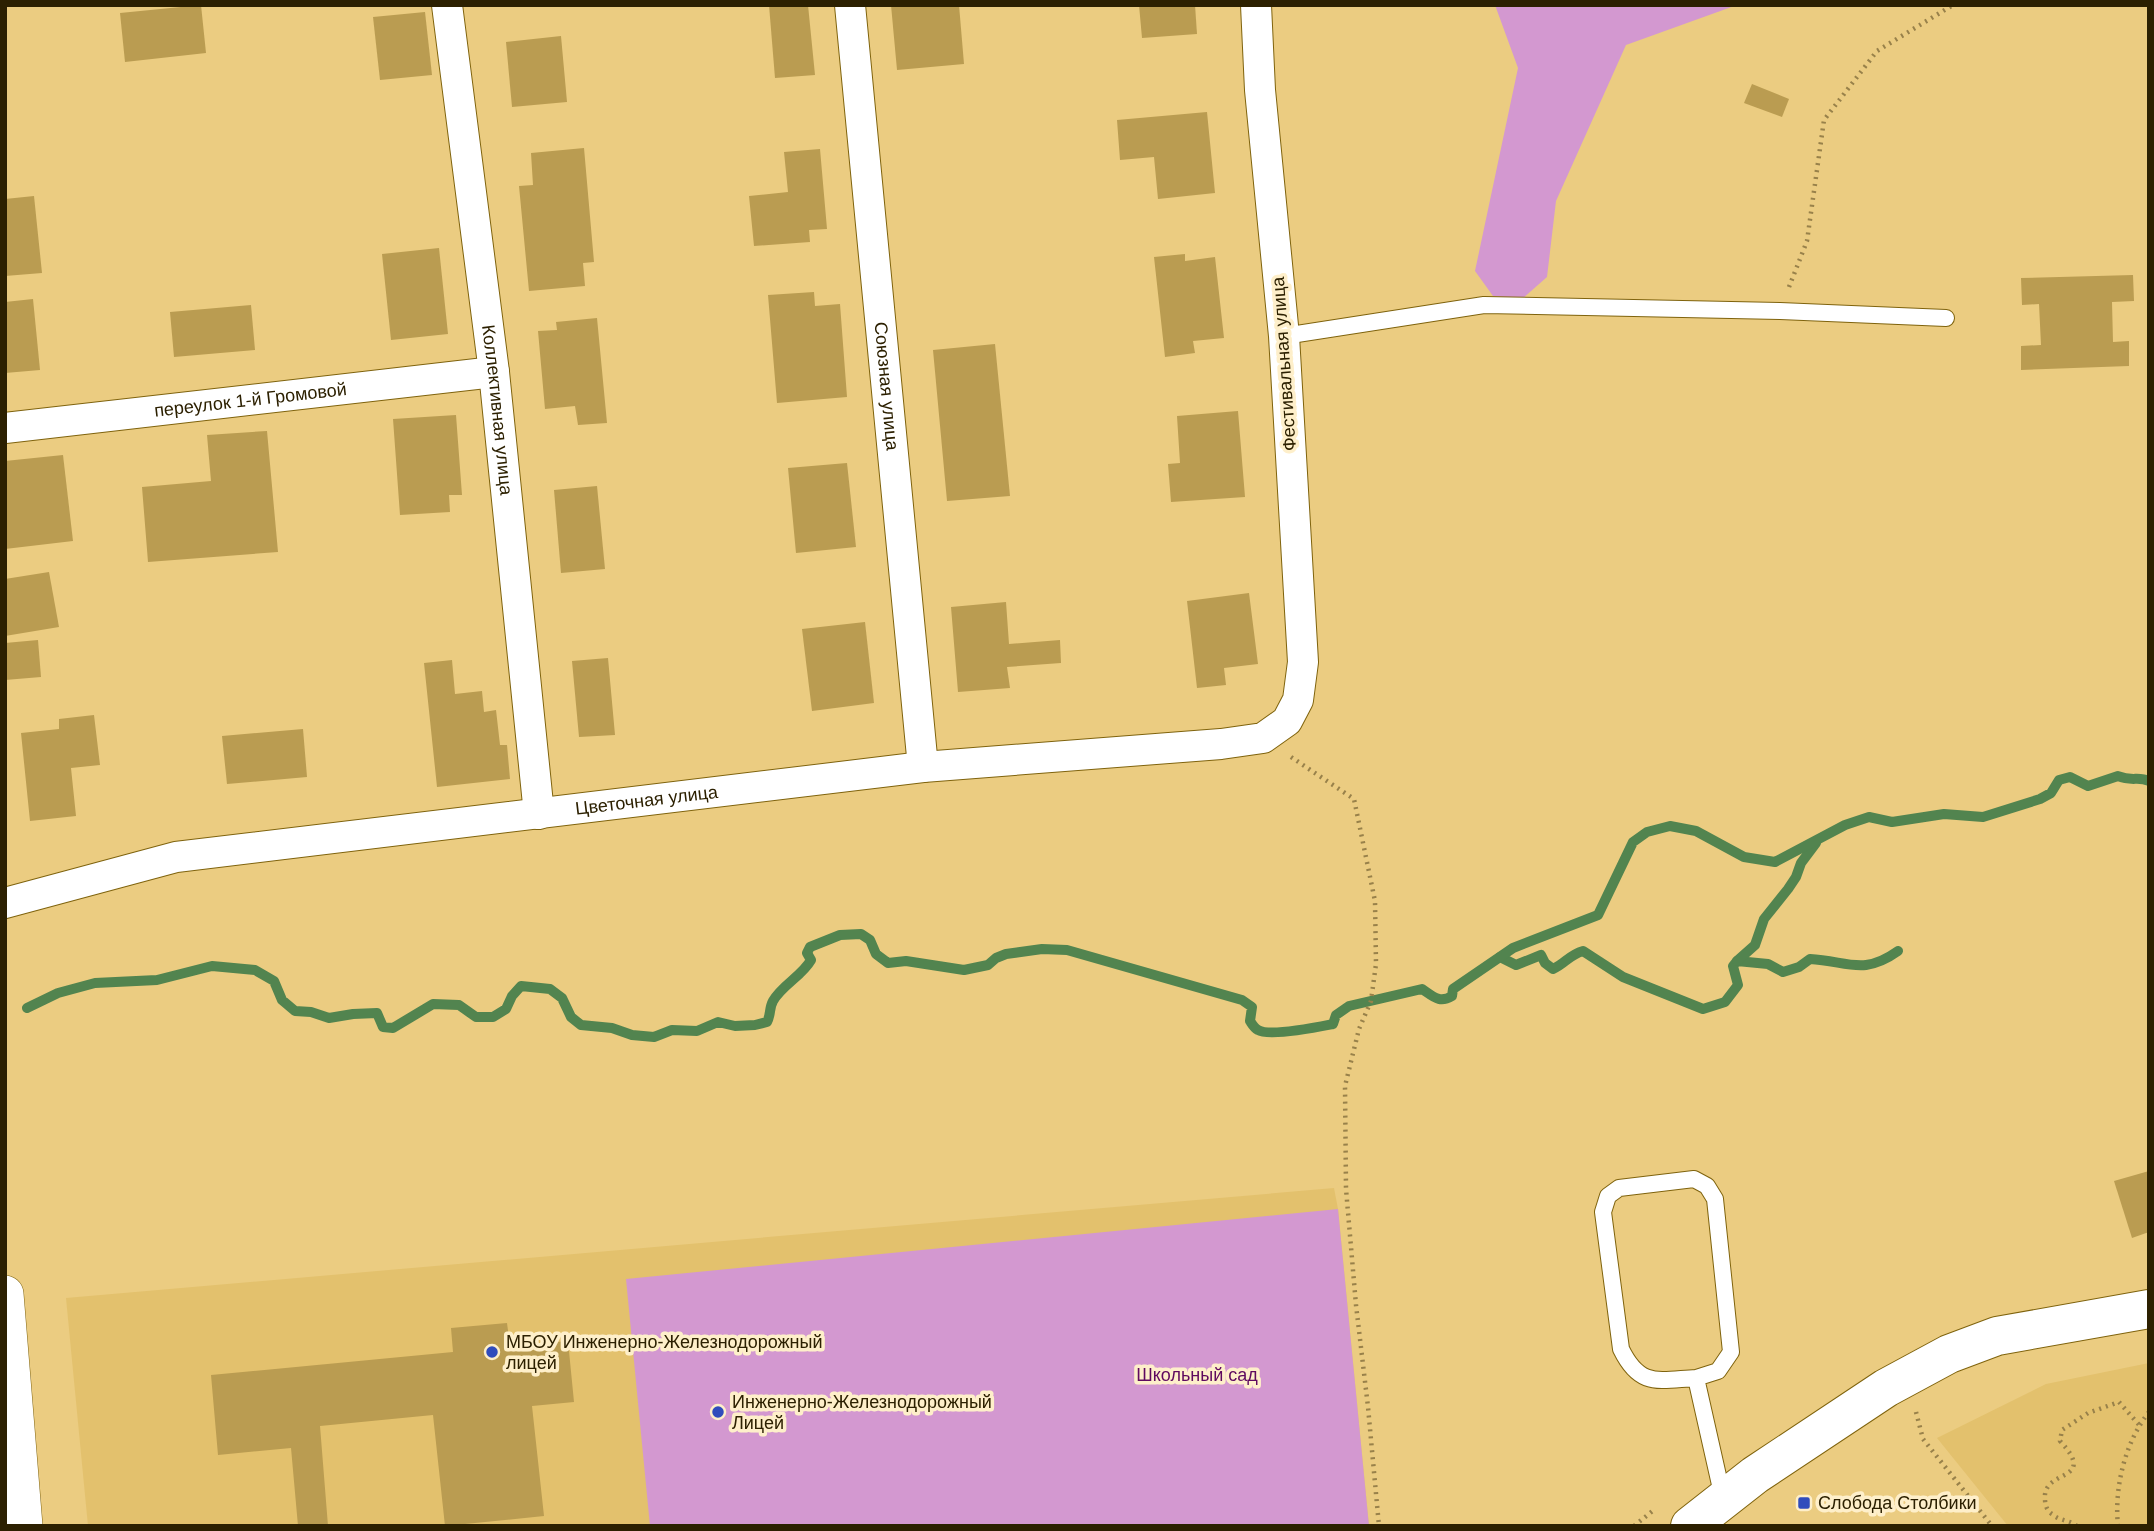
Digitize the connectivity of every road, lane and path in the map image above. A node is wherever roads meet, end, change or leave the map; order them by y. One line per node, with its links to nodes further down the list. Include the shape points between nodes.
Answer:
1 (447, 5): 8 (street, Коллективная улица)
2 (850, 5): 12 (street, Союзная улица)
3 (1256, 5): 7 (street, Фестивальная улица)
4 (1953, 5): 5 (path, via 1877,51 1824,120 1807,241)
5 (1780, 311): 6 (lane); 7 (lane, via 1485,305)
6 (1946, 318)
7 (1284, 337): 10 (street, Фестивальная улица, via 1303,662 1297,700)
8 (494, 372): 9 (street, переулок 1-й Громовой); 13 (street, Коллективная улица)
9 (5, 428)
10 (1287, 721): 11 (street, Цветочная улица)
11 (1263, 738): 12 (street, Цветочная улица); 22 (path, via 1354,799 1376,901 1376,964 1371,1001 1359,1028 1345,1086 1345,1131 1356,1306)
12 (923, 766): 13 (street, Цветочная улица)
13 (540, 814): 14 (street, Цветочная улица, via 176,857)
14 (5, 903)
15 (5, 1294): 21 (street)
16 (2149, 1309): 20 (main road, via 1997,1336 1949,1354 1886,1388)
17 (1696, 1378): 17 (lane, via 1658,1381 1642,1377 1621,1349 1603,1212 1608,1196 1619,1188 1693,1179 1707,1185 1715,1199 1731,1352 1718,1371); 20 (lane)
18 (2149, 1412): 19 (path)
19 (2140, 1426): 24 (path, via 2119,1402 2088,1413 2062,1430 2060,1441 2075,1465 2063,1478 2054,1479 2044,1496 2052,1515); 25 (path, via 2119,1480)
20 (1724, 1500): 23 (main road)
21 (23, 1526)
22 (1379, 1526)
23 (1690, 1526)
24 (2077, 1526)
25 (2118, 1526)

